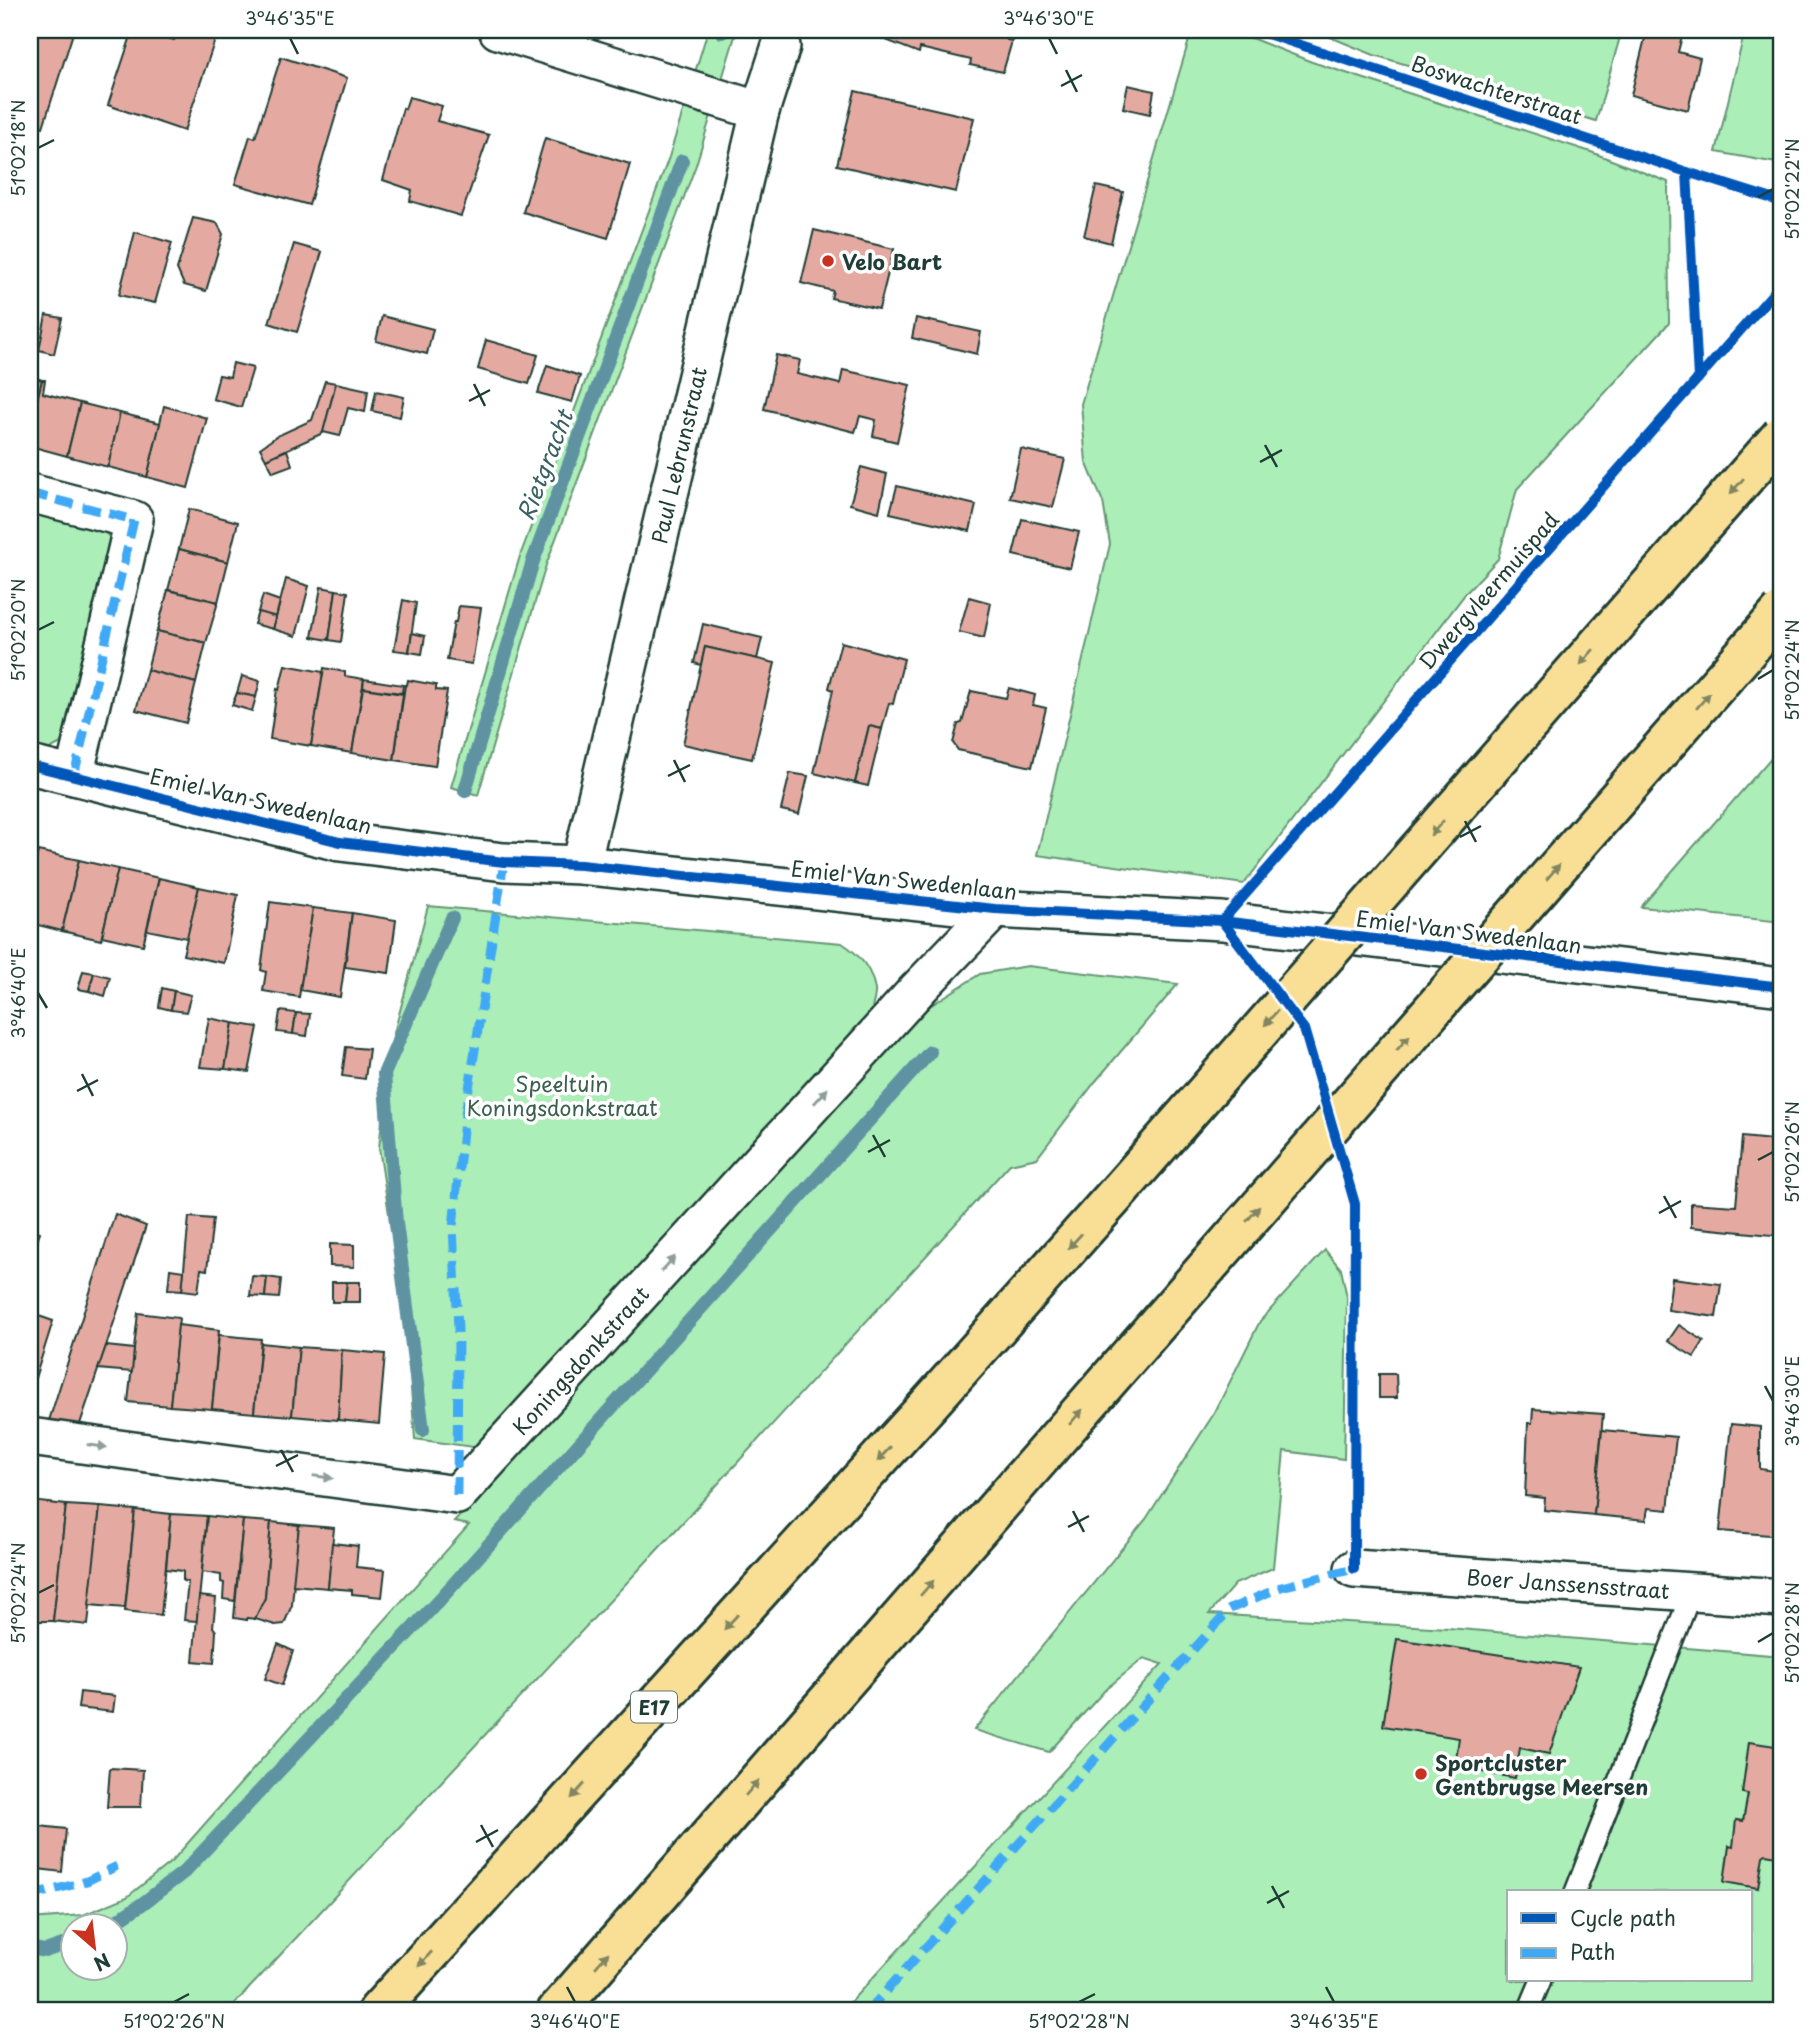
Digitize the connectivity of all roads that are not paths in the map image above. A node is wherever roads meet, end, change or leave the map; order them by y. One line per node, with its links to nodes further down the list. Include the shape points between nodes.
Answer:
1 (498, 30): 3 (street)
2 (780, 46): 3 (street, Paul Lebrunstraat)
3 (760, 111): 9 (street, Paul Lebrunstraat)
4 (1782, 435): 18 (highway, E17, one-way to 18, bridge, via 920,1414)
5 (30, 493): 8 (street, via 134,520)
6 (1782, 611): 19 (highway, one-way to 6, bridge)
7 (30, 765): 8 (street, Emiel Van Swedenlaan)
8 (74, 776): 9 (street, Emiel Van Swedenlaan, via 340,842 505,862)
9 (581, 865): 10 (street, Emiel Van Swedenlaan)
10 (995, 909): 11 (street, Emiel Van Swedenlaan, via 1222,921); 12 (street, Koningsdonkstraat, one-way to 10, via 457,1495)
11 (1782, 988)
12 (30, 1437)
13 (1354, 1569): 14 (street, Boer Janssensstraat)
14 (1692, 1591): 15 (street, Boer Janssensstraat); 16 (lane)
15 (1782, 1598)
16 (1576, 1890)
17 (1540, 1982): 20 (lane)
18 (378, 2011)
19 (557, 2011)
20 (1528, 2011)

